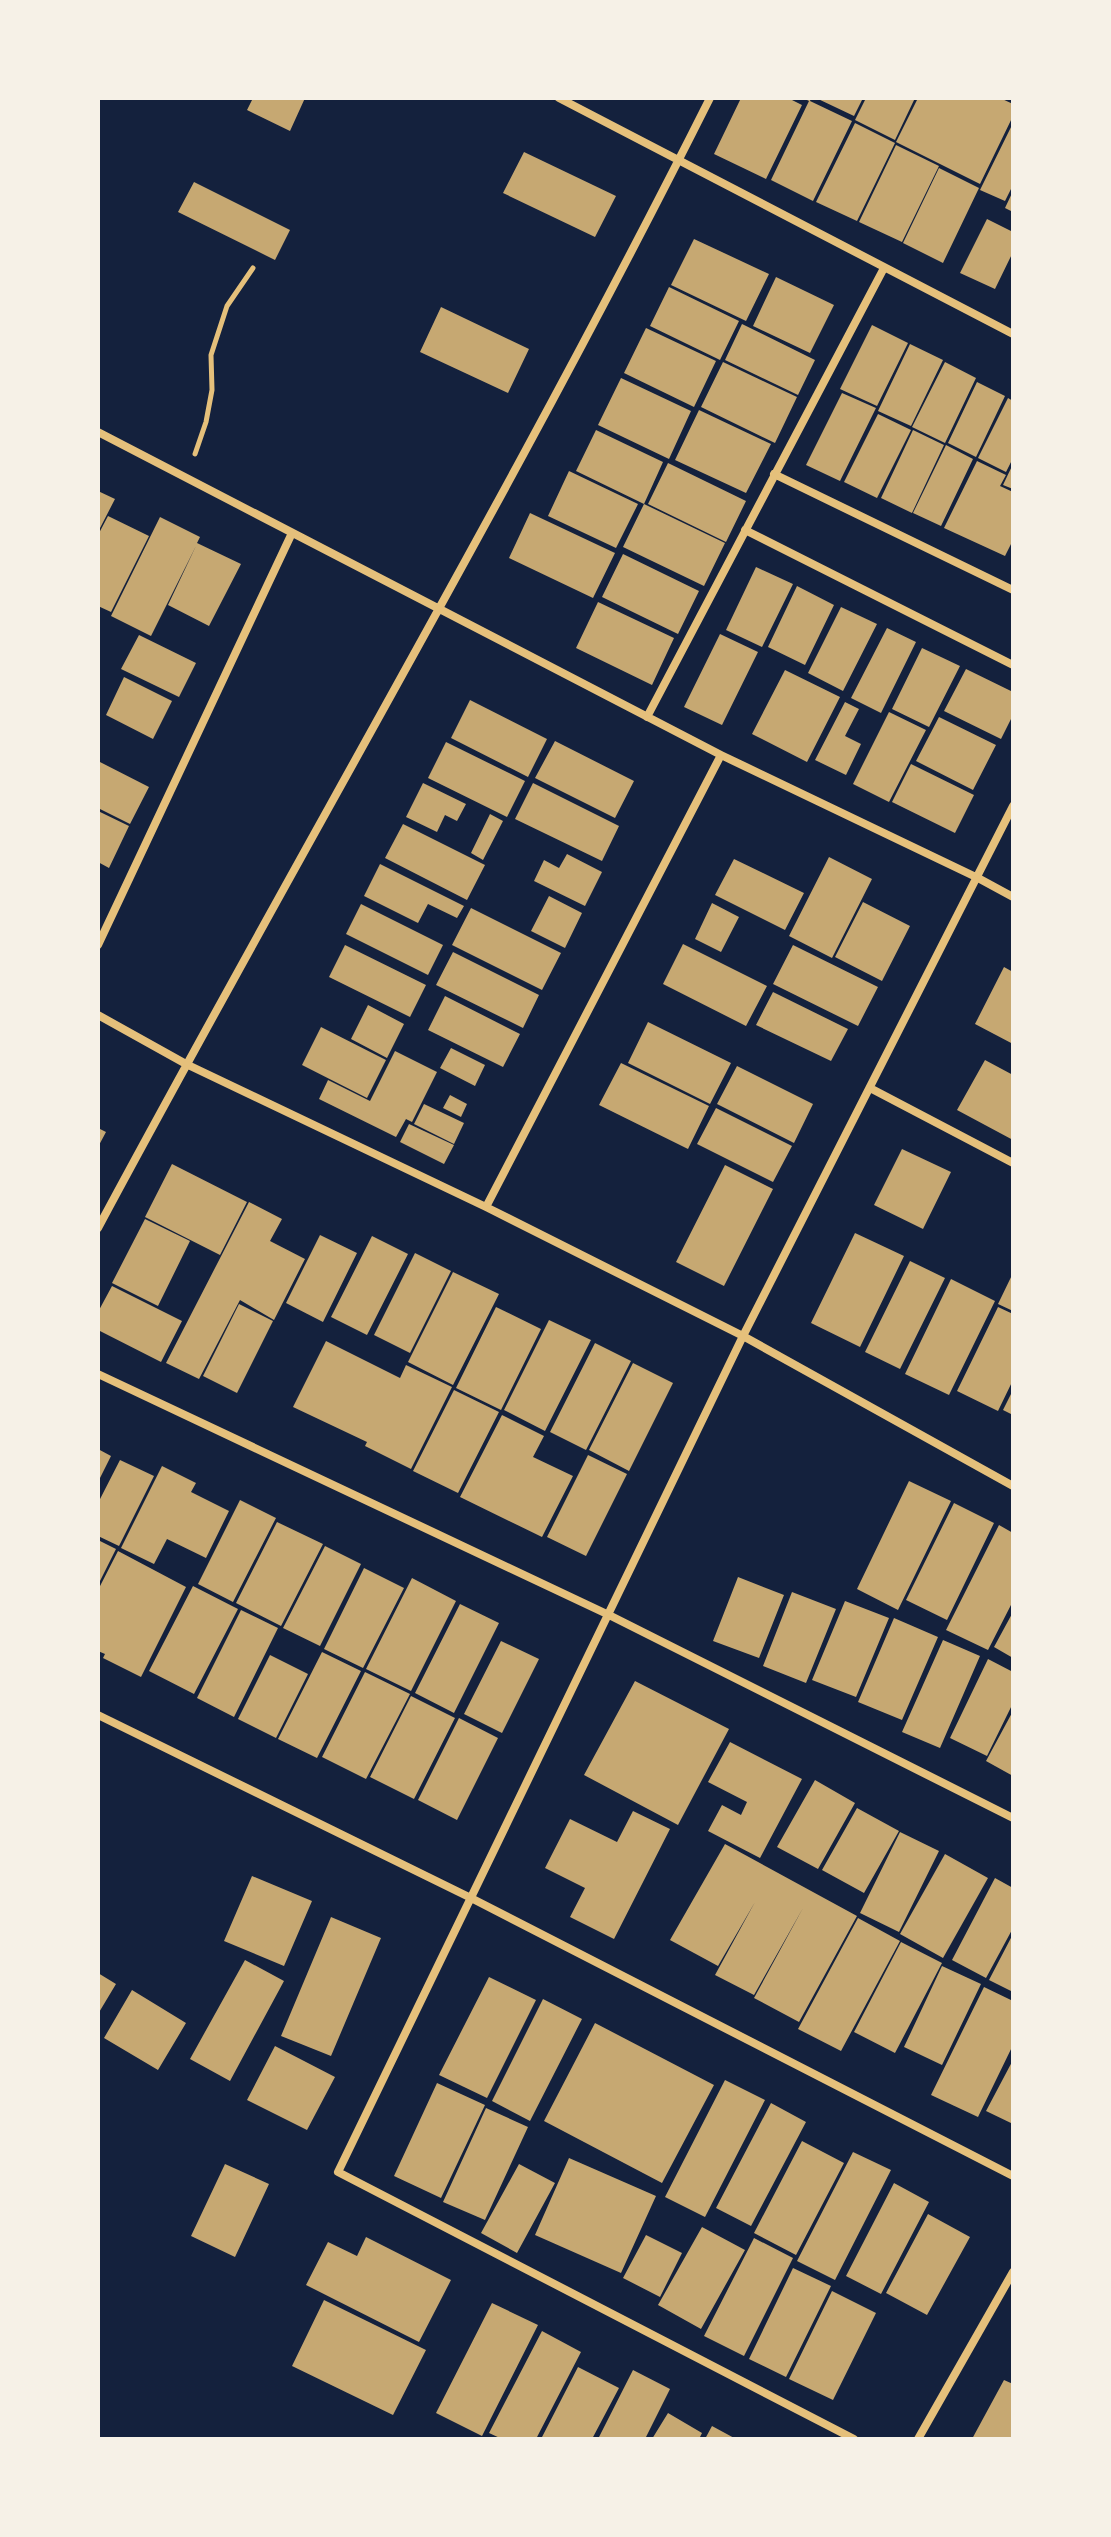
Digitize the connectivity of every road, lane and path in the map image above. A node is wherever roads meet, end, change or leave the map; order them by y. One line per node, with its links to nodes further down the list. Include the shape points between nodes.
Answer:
1 (559, 98): 3 (street)
2 (710, 98): 3 (street)
3 (679, 161): 5 (street); 13 (street)
4 (253, 268): 9 (path, via 227,306 211,355 212,390)
5 (884, 268): 6 (street); 8 (street)
6 (1012, 331)
7 (98, 432): 9 (street)
8 (774, 474): 10 (street); 12 (street)
9 (188, 479): 11 (street)
10 (745, 530): 14 (street); 15 (street)
11 (292, 533): 13 (street); 20 (street)
12 (1013, 590)
13 (439, 609): 15 (street); 22 (street)
14 (1013, 665)
15 (647, 717): 16 (street)
16 (721, 755): 18 (street); 25 (street)
17 (1013, 806): 18 (street)
18 (978, 878): 19 (street); 23 (street)
19 (1013, 897)
20 (98, 945)
21 (98, 1015): 22 (street)
22 (186, 1064): 25 (street); 26 (street)
23 (870, 1088): 24 (street); 27 (street)
24 (1013, 1163)
25 (486, 1207): 27 (street)
26 (98, 1228)
27 (743, 1336): 29 (street); 30 (street)
28 (98, 1374): 30 (street)
29 (1013, 1486)
30 (609, 1615): 32 (street); 33 (street)
31 (98, 1715): 33 (street)
32 (1013, 1818)
33 (471, 1898): 34 (street); 36 (street, via 338,2172)
34 (1013, 2176)
35 (1013, 2272): 37 (street)
36 (854, 2439)
37 (918, 2439)

